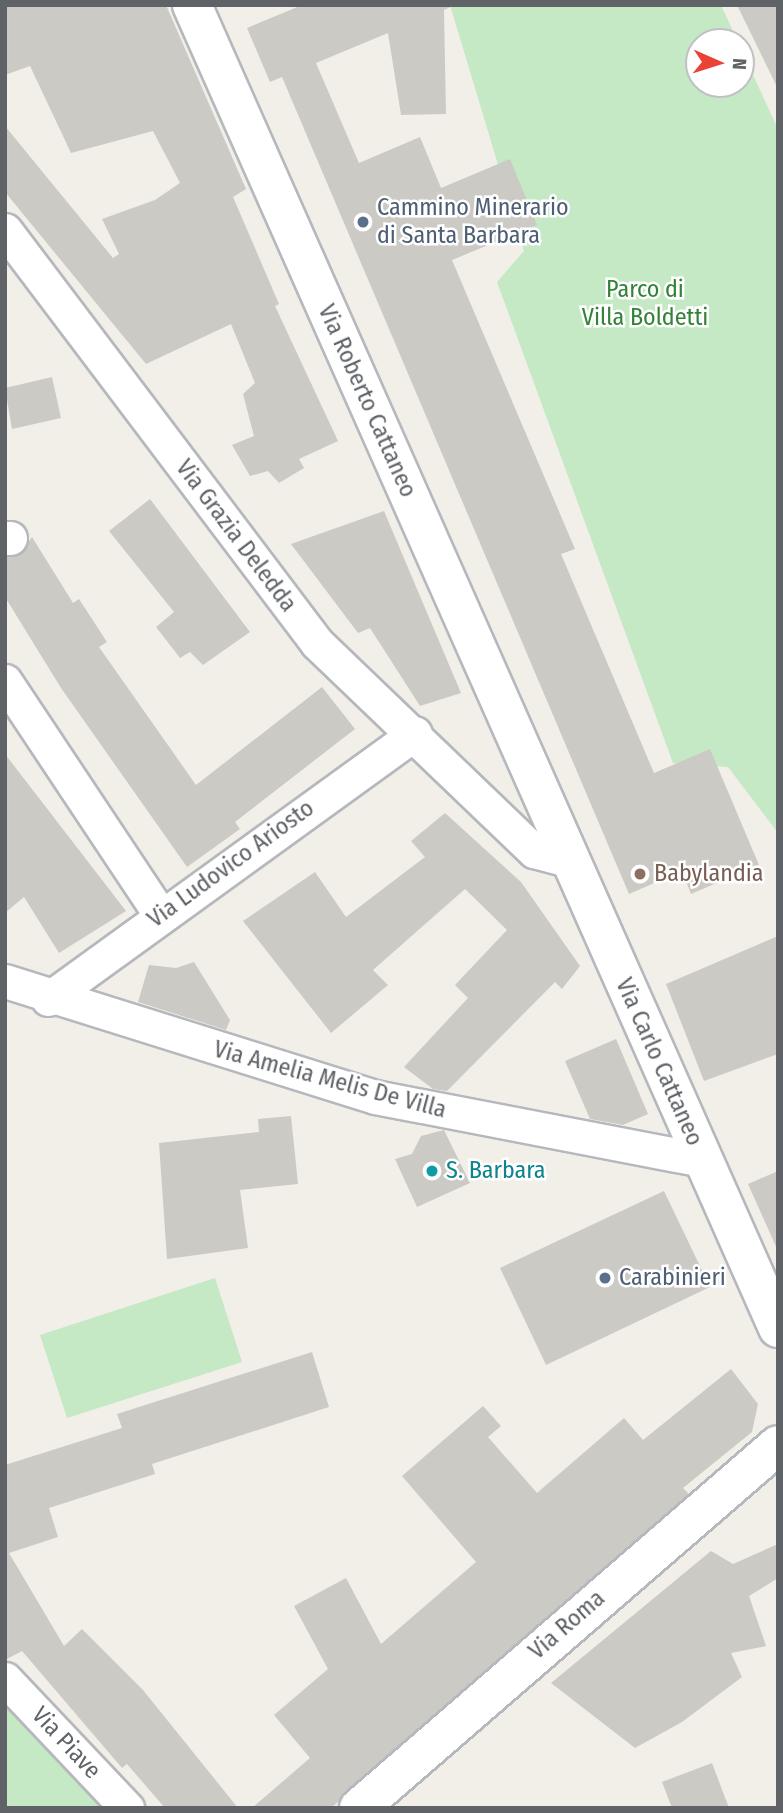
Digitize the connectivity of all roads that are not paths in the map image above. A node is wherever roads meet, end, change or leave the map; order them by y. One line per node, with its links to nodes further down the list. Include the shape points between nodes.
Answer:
1 (192, 5): 5 (main road, Via Roberto Cattaneo)
2 (5, 230): 4 (street, Via Grazia Deledda, via 317,643)
3 (5, 681): 8 (street)
4 (415, 733): 6 (street, Via Grazia Deledda); 8 (street, Via Ludovico Ariosto)
5 (539, 797): 6 (street); 7 (main road, Via Carlo Cattaneo)
6 (498, 815): 7 (street, Via Grazia Deledda, via 534,852)
7 (567, 860): 11 (main road, Via Carlo Cattaneo)
8 (160, 915): 10 (street, Via Ludovico Ariosto)
9 (5, 981): 10 (street, Via Amelia Melis De Villa)
10 (48, 999): 11 (street, Via Amelia Melis De Villa, via 375,1097)
11 (703, 1160): 12 (main road, Via Carlo Cattaneo)
12 (778, 1328)
13 (778, 1445): 16 (main road, Via Roma)
14 (5, 1679): 15 (street, Via Piave)
15 (127, 1808)
16 (359, 1808)

